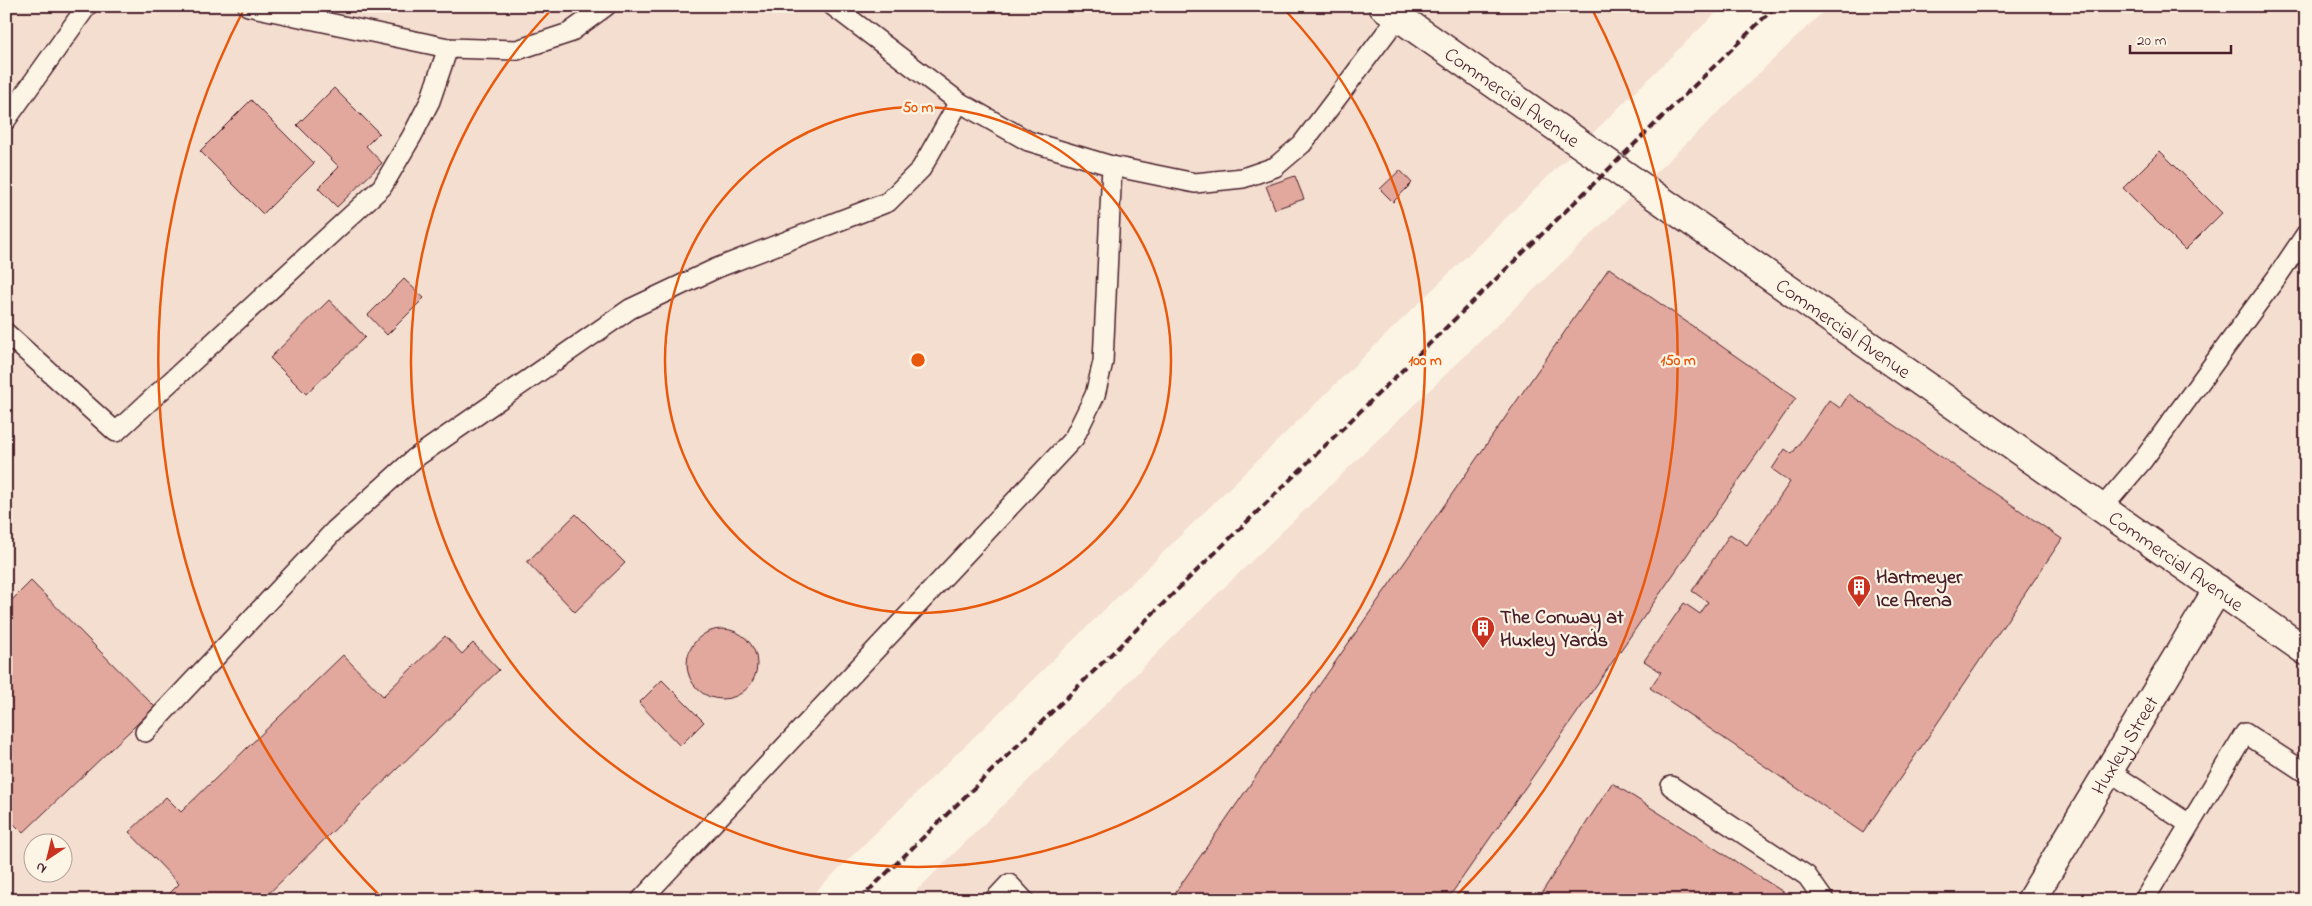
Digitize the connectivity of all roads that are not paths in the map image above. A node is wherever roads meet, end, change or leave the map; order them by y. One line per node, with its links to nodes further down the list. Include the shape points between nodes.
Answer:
1 (86, 6): 8 (lane)
2 (248, 6): 6 (lane)
3 (606, 6): 6 (lane, via 569,33 517,50)
4 (833, 6): 7 (lane)
5 (1391, 11): 9 (lane, via 1302,144 1276,167 1244,178 1195,183); 12 (street, Commercial Avenue)
6 (448, 48): 11 (lane, via 430,100 382,187 116,432)
7 (959, 102): 9 (lane, via 1028,140); 15 (lane, via 921,170 888,202 717,268 630,310 415,458 335,530)
8 (6, 120)
9 (1112, 166): 20 (lane, via 1103,362 1095,395 1074,438)
10 (2306, 234): 12 (lane, via 2143,460)
11 (6, 333)
12 (2102, 508): 13 (street, Commercial Avenue)
13 (2218, 590): 14 (street, Commercial Avenue); 16 (street, Huxley Street)
14 (2306, 651)
15 (145, 732)
16 (2109, 771): 19 (lane); 24 (street, Huxley Street)
17 (2306, 773): 19 (lane, via 2245,733)
18 (1671, 786): 23 (lane, via 1807,876)
19 (2189, 824): 25 (lane)
20 (641, 900)
21 (994, 900): 22 (lane, via 1009,884)
22 (1024, 900)
23 (1824, 900)
24 (2031, 900)
25 (2144, 900)

